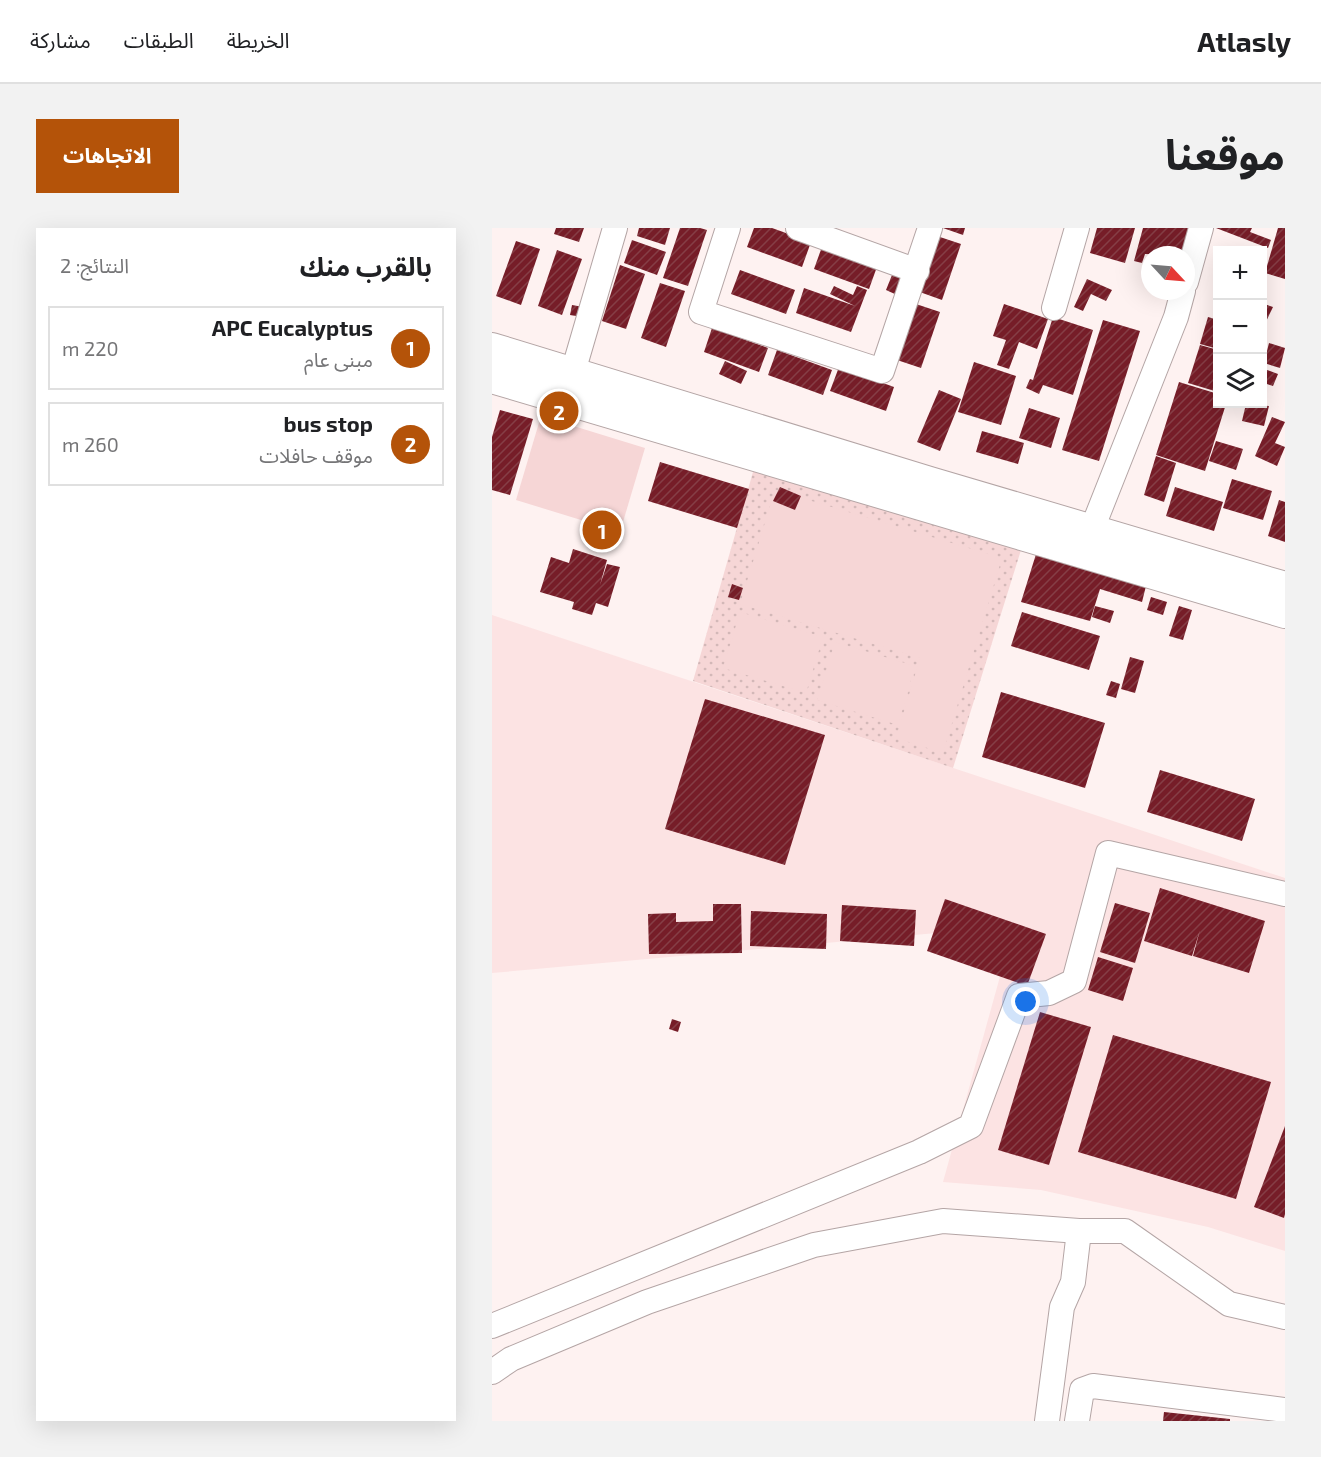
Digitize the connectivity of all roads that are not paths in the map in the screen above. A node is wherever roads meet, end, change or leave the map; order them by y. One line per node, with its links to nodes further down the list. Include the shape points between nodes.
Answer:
1 (615, 228): 12 (street)
2 (728, 228): 8 (street, via 701,312 882,371)
3 (798, 228): 8 (street)
4 (930, 228): 8 (street)
5 (1077, 228): 10 (street)
6 (1201, 228): 7 (street)
7 (1195, 250)
8 (916, 271)
9 (1181, 300): 13 (street)
10 (1054, 308)
11 (494, 362): 12 (main road); 15 (main road)
12 (573, 372): 13 (main road)
13 (1092, 529): 14 (main road)
14 (1285, 586)
15 (1285, 613)
16 (1285, 894): 19 (street, via 1108,853 1074,981 1049,993 1019,996 971,1126 919,1152)
17 (1079, 1231): 18 (street, via 1125,1231 1229,1304); 20 (street, via 944,1221 814,1245 647,1302 511,1359); 23 (street, via 1073,1282 1062,1307)
18 (1285, 1317)
19 (492, 1326)
20 (492, 1372)
21 (1285, 1410): 22 (street)
22 (1256, 1414): 24 (street, via 1093,1386 1082,1390)
23 (1047, 1421)
24 (1077, 1421)

